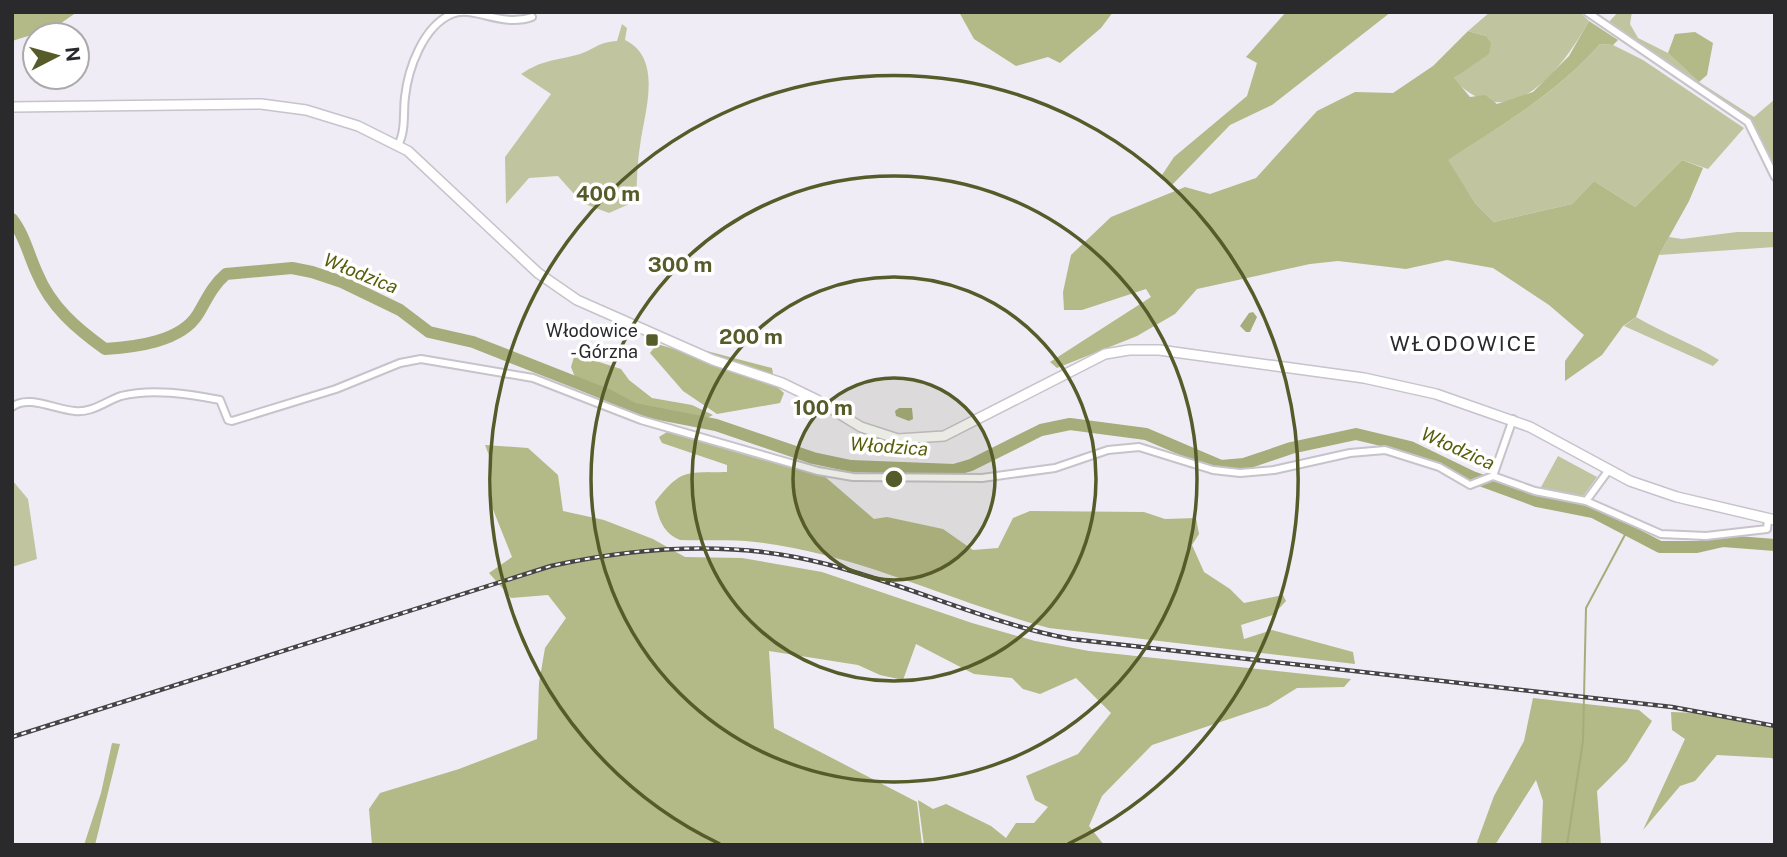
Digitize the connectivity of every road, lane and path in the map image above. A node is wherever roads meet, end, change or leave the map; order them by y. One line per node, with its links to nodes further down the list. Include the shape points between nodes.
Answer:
1 (1587, 12): 5 (street, via 1748,122)
2 (532, 17): 4 (street, via 512,22 461,13 442,21 427,36 415,59)
3 (12, 107): 4 (street, via 283,106 358,126)
4 (398, 145): 7 (street, via 538,273 577,300 713,360 782,383 861,427 898,439 944,436 1089,360 1137,349 1402,385)
5 (1775, 177)
6 (12, 407): 9 (street, via 27,401 79,412 121,397 193,395 220,400 232,421 421,359 533,379 641,420 853,477 982,478 1055,468 1108,450 1139,447 1240,474 1385,450 1438,467 1470,485)
7 (1513, 419): 8 (street); 9 (street)
8 (1608, 471): 10 (street); 11 (street, via 1677,497)
9 (1491, 477): 10 (street)
10 (1587, 501): 11 (street, via 1661,534 1706,536 1767,529)
11 (1771, 520)

